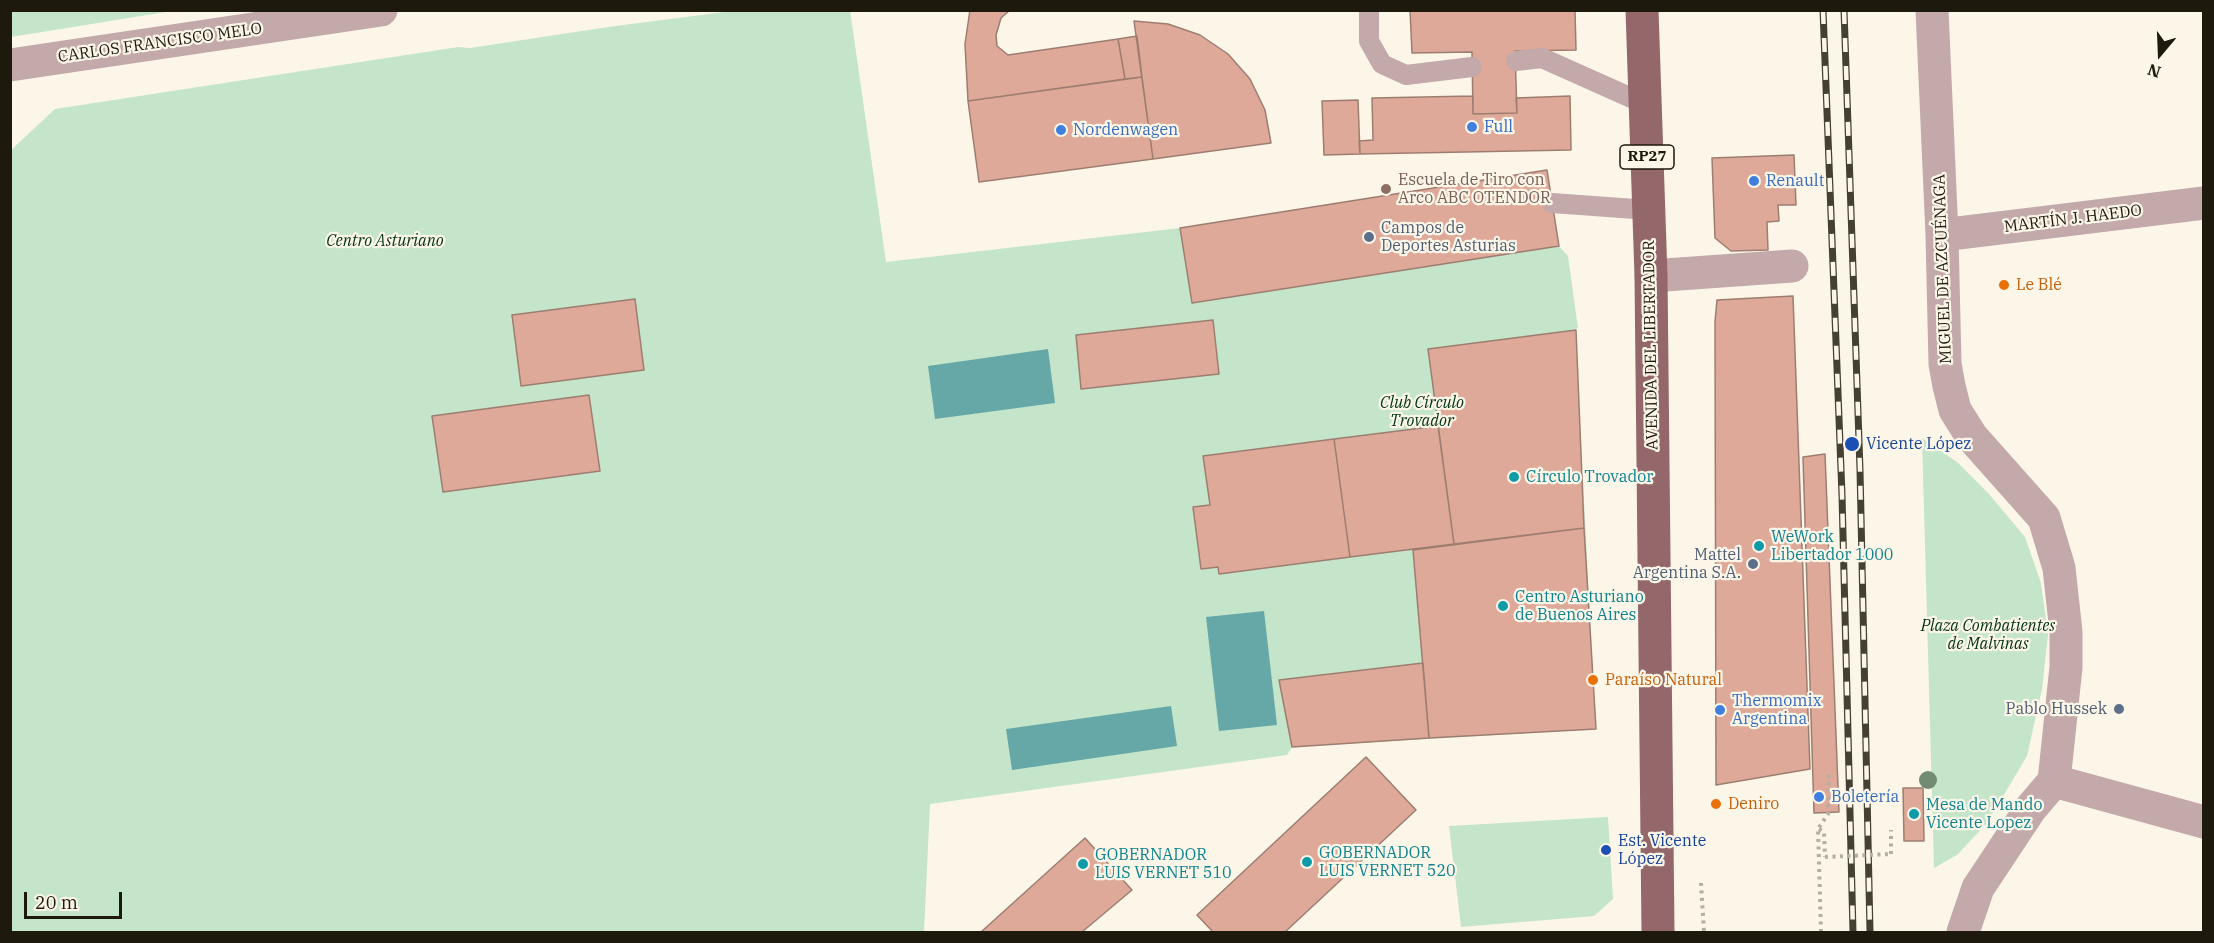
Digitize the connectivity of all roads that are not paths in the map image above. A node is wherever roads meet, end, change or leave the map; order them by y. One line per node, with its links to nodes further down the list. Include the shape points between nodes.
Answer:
1 (381, 10): 6 (street, CARLOS FRANCISCO MELO)
2 (1369, 10): 7 (lane, via 1369,42 1382,64 1389,68 1406,75)
3 (1642, 10): 8 (main road, AVENIDA DEL LIBERTADOR / RP27)
4 (1932, 10): 12 (street, MIGUEL DE AZCUÉNAGA)
5 (1515, 62): 8 (lane, via 1542,54)
6 (10, 65)
7 (1472, 67)
8 (1645, 104): 11 (main road, AVENIDA DEL LIBERTADOR / RP27)
9 (1552, 203): 11 (lane)
10 (2204, 203): 12 (street, MARTÍN J. HAEDO)
11 (1649, 210): 14 (main road, AVENIDA DEL LIBERTADOR / RP27)
12 (1942, 235): 15 (street, MIGUEL DE AZCUÉNAGA, via 1945,364 1955,411 1972,437 2044,518 2059,568 2066,668)
13 (1792, 266): 14 (street)
14 (1651, 276): 17 (main road, AVENIDA DEL LIBERTADOR / RP27)
15 (2054, 781): 16 (street); 18 (street, via 2031,808 1978,888)
16 (2204, 822)
17 (1658, 933)
18 (1963, 933)

